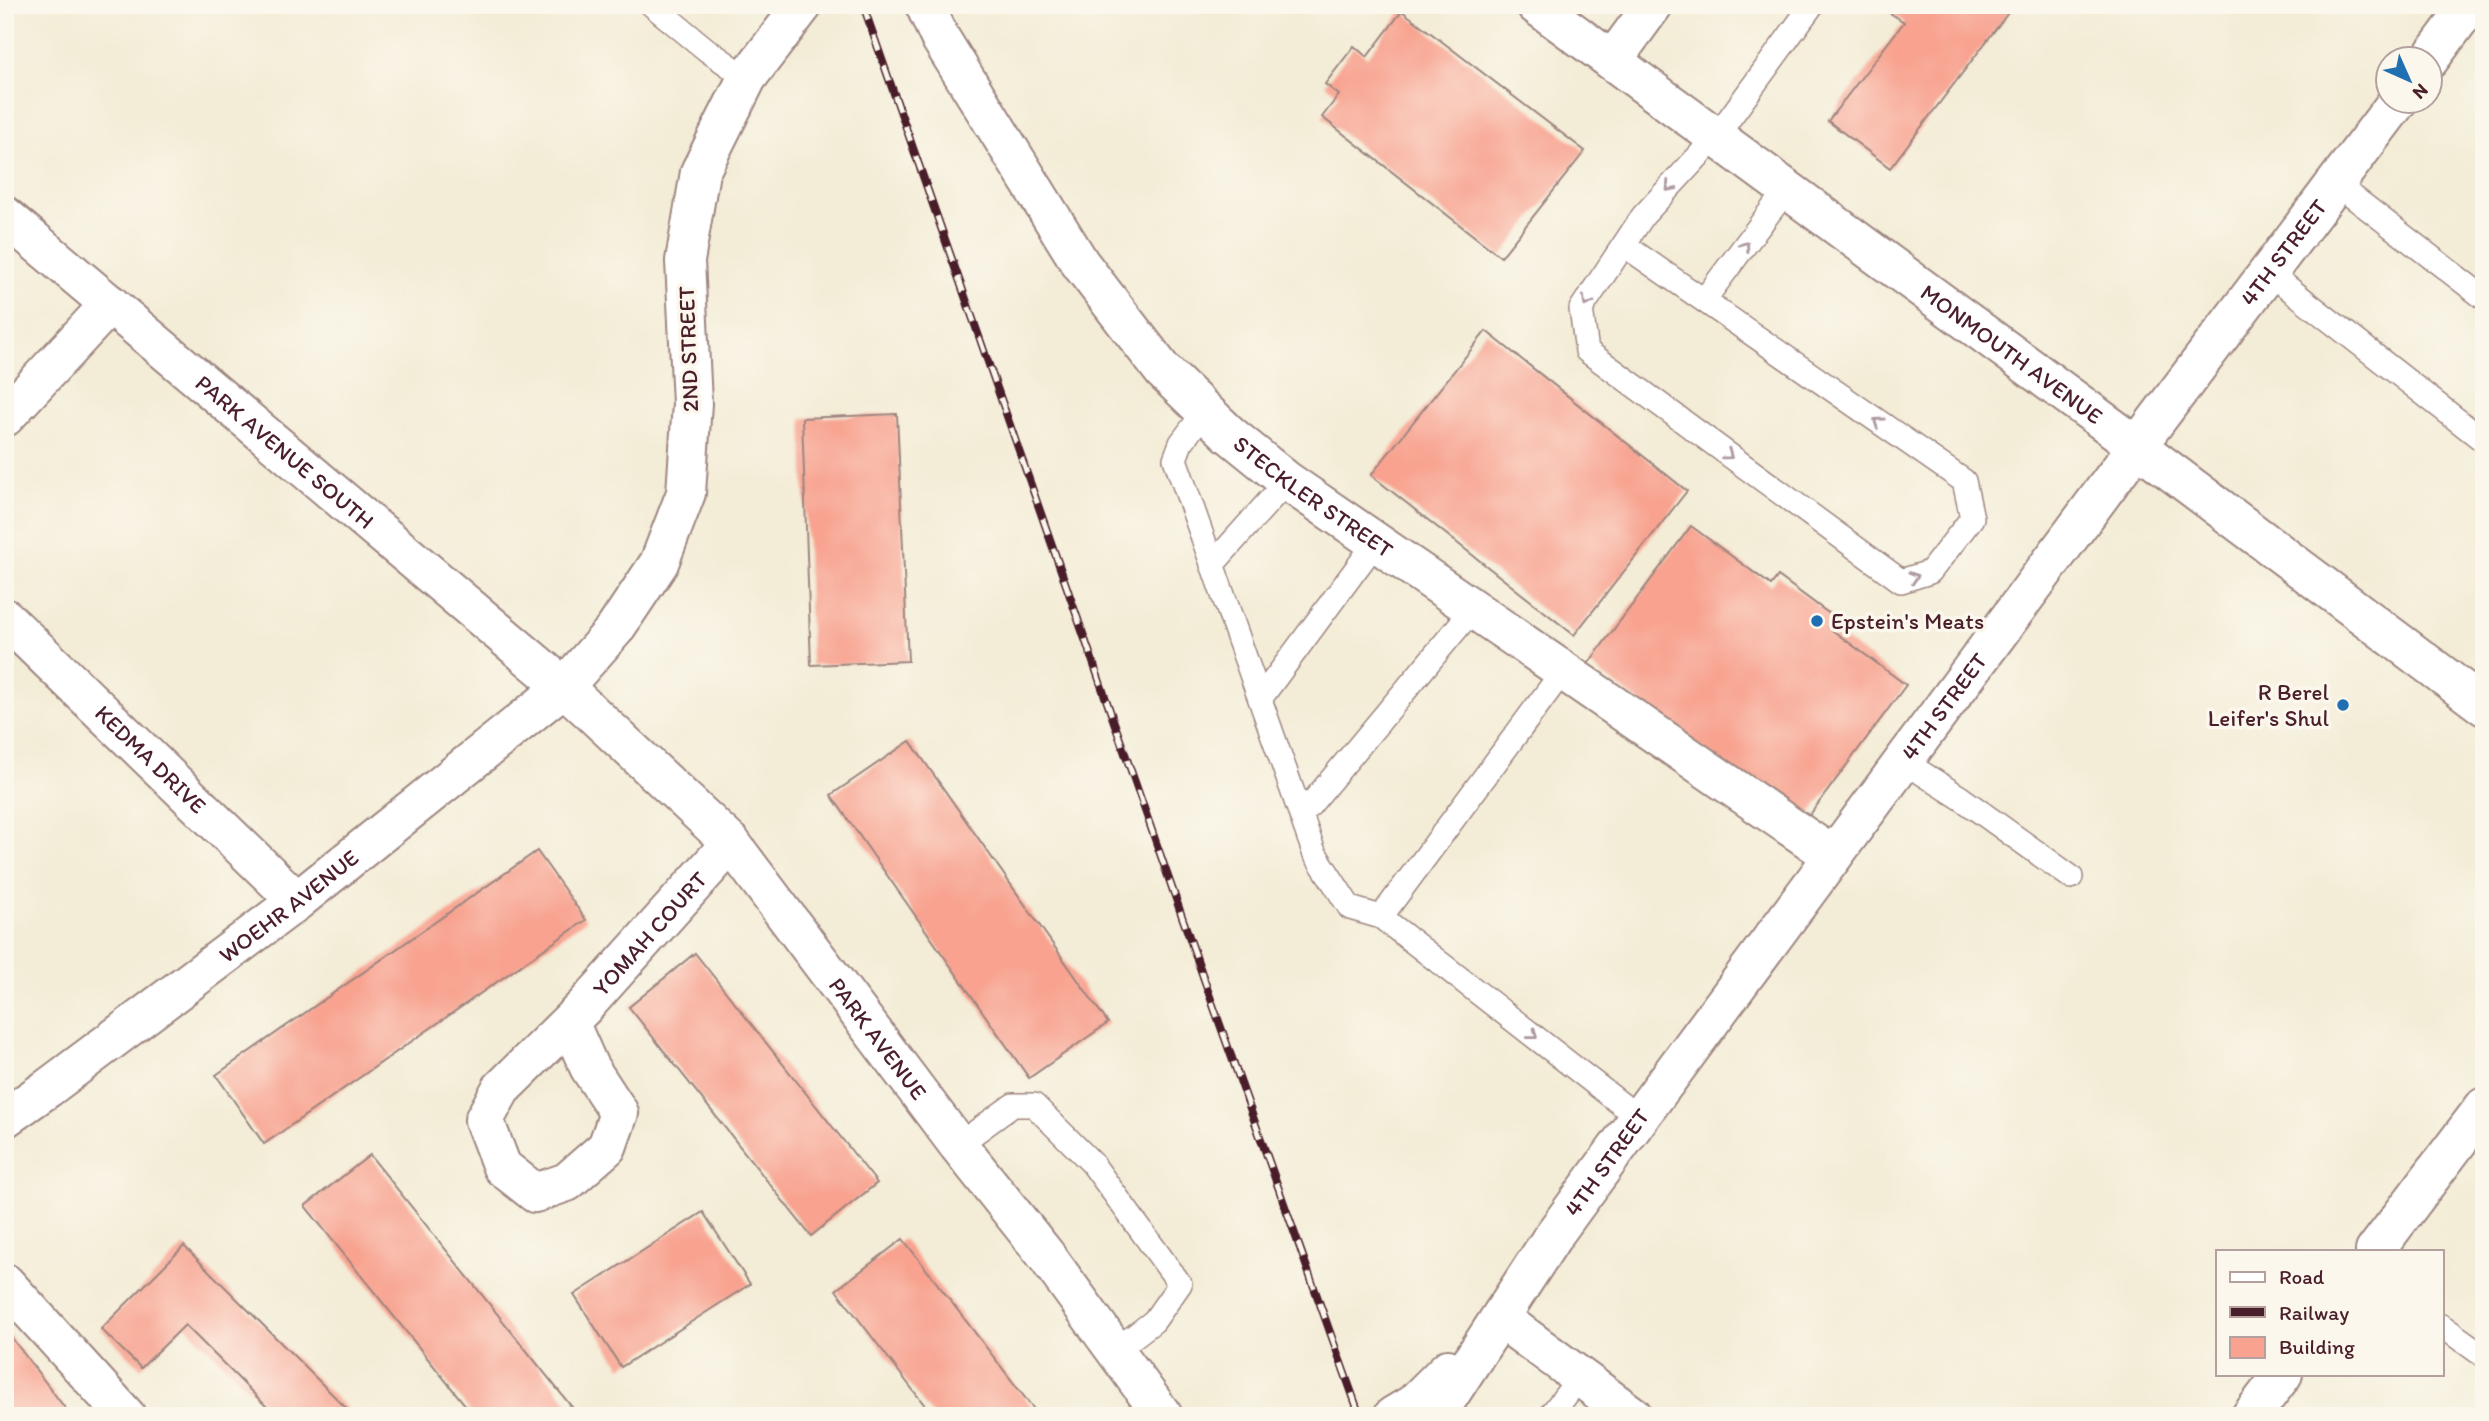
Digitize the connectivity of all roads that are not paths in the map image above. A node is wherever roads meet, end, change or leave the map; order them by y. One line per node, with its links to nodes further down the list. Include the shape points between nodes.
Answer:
1 (652, 5): 10 (lane)
2 (925, 5): 21 (street, STECKLER STREET, via 939,36 1080,263 1163,371)
3 (1536, 5): 9 (street, MONMOUTH AVENUE)
4 (1653, 5): 9 (street)
5 (1812, 5): 12 (lane)
6 (2470, 5): 8 (street)
7 (799, 7): 10 (street, 2ND STREET)
8 (2439, 46)
9 (1612, 61): 12 (street, MONMOUTH AVENUE)
10 (747, 78): 31 (street, 2ND STREET, via 700,172 685,261 692,403 686,493 659,562 615,629)
11 (2386, 116): 13 (street, 4TH STREET)
12 (1716, 137): 14 (street, MONMOUTH AVENUE); 16 (lane, one-way to 16, via 1643,216)
13 (2335, 183): 17 (street, 4TH STREET); 18 (lane)
14 (1787, 189): 19 (lane, one-way to 14); 24 (street, MONMOUTH AVENUE)
15 (5, 216): 20 (street, PARK AVENUE SOUTH)
16 (1624, 245): 19 (lane); 19 (lane, one-way to 19, via 1581,309 1587,351 1902,581 1930,572 1972,518 1964,481)
17 (2268, 272): 23 (lane); 24 (street, 4TH STREET)
18 (2484, 298)
19 (1704, 300)
20 (110, 304): 22 (street); 31 (street, PARK AVENUE SOUTH)
21 (1205, 411): 25 (street, STECKLER STREET); 27 (lane, via 1175,459)
22 (5, 417)
23 (2484, 441)
24 (2137, 446): 33 (street, MONMOUTH AVENUE); 34 (street, 4TH STREET)
25 (1287, 481): 26 (street, STECKLER STREET); 27 (lane)
26 (1376, 542): 28 (street, STECKLER STREET); 32 (lane)
27 (1212, 565): 32 (lane)
28 (1473, 609): 30 (street, STECKLER STREET); 35 (lane)
29 (5, 618): 39 (street, KEDMA DRIVE)
30 (1563, 671): 37 (street, STECKLER STREET); 40 (lane)
31 (564, 687): 36 (street, PARK AVENUE); 39 (street, WOEHR AVENUE)
32 (1260, 699): 35 (lane)
33 (2484, 706)
34 (1903, 761): 37 (street, 4TH STREET); 38 (lane)
35 (1301, 816): 40 (lane, via 1314,852 1350,908)
36 (732, 843): 41 (street, YOMAH COURT); 45 (street, PARK AVENUE)
37 (1833, 856): 44 (street, 4TH STREET)
38 (2071, 877)
39 (297, 901): 43 (street, WOEHR AVENUE)
40 (1381, 917): 44 (lane, one-way to 44)
41 (569, 1022)
42 (2484, 1107): 46 (street)
43 (5, 1118)
44 (1639, 1118): 48 (street, 4TH STREET)
45 (958, 1144): 50 (street, PARK AVENUE); 50 (lane, via 1013,1105 1034,1105 1092,1163 1180,1284 1154,1321)
46 (2376, 1250)
47 (5, 1283): 54 (street)
48 (1500, 1318): 53 (street); 56 (street, via 1413,1404); 57 (street)
49 (2444, 1327): 51 (lane)
50 (1116, 1350): 55 (street, PARK AVENUE)
51 (2484, 1356)
52 (2281, 1376): 60 (street)
53 (1580, 1377): 58 (lane); 59 (street)
54 (126, 1416)
55 (1163, 1416)
56 (1393, 1416)
57 (1436, 1416)
58 (1550, 1416)
59 (1633, 1416)
60 (2251, 1416)

